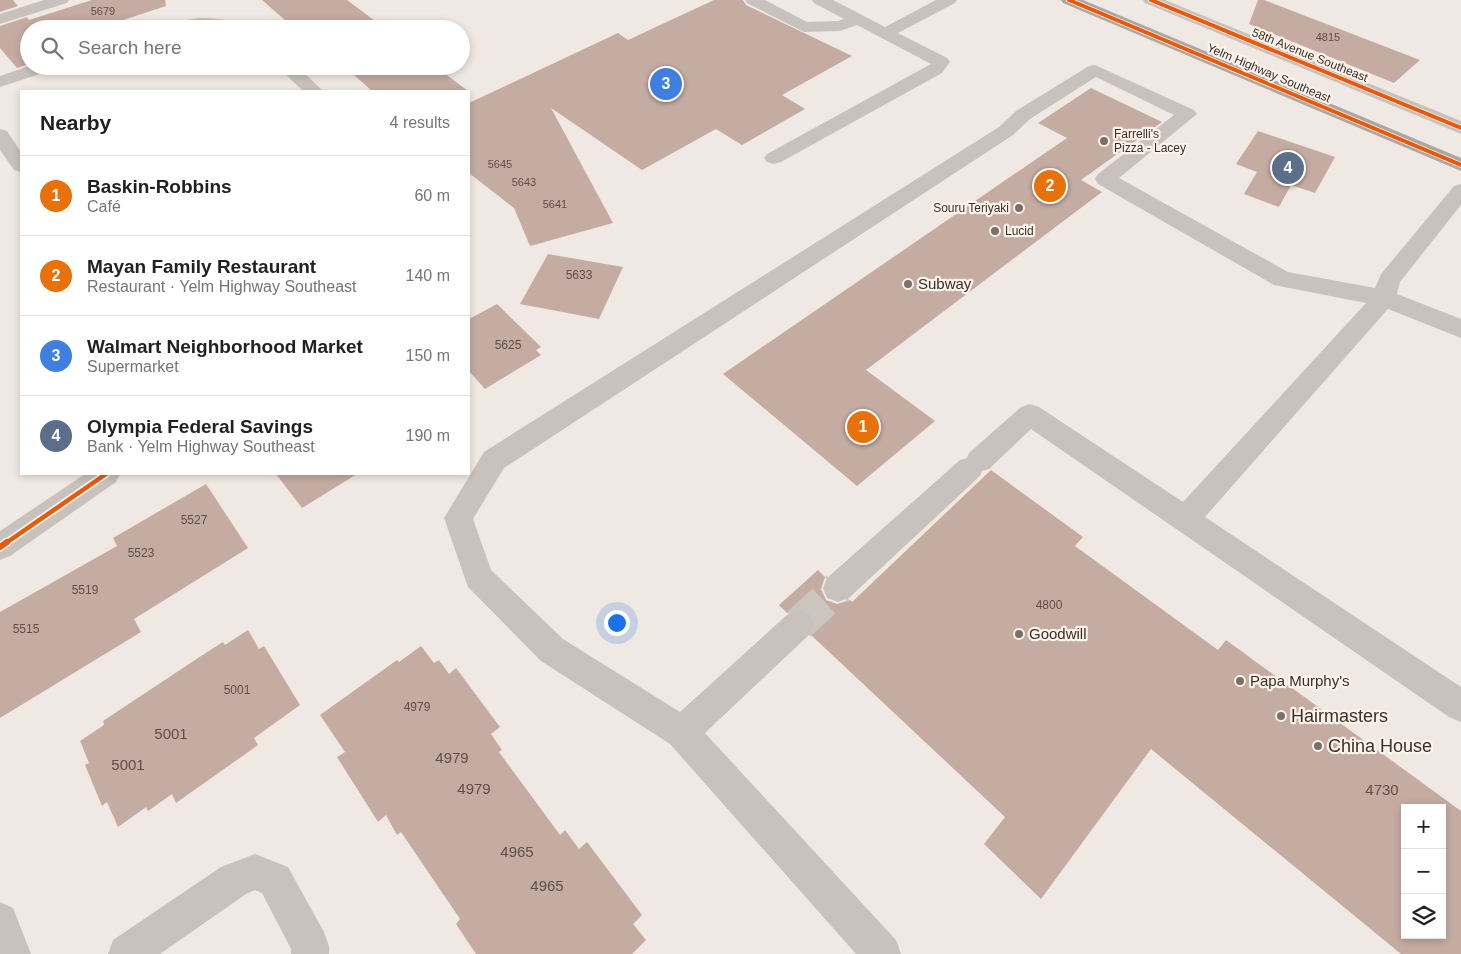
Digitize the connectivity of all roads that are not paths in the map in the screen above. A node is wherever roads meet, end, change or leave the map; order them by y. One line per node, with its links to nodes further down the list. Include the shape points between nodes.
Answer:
1 (61, 0): 8 (street)
2 (752, 0): 7 (street, via 804,27 840,26)
3 (820, 0): 7 (street)
4 (949, 0): 9 (street)
5 (1069, 0): 18 (main road, Yelm Highway Southeast)
6 (1151, 0): 14 (street, 58th Avenue Southeast)
7 (858, 19): 9 (street)
8 (0, 20)
9 (886, 33): 16 (street, via 941,62 936,69)
10 (20, 75): 12 (street)
11 (296, 75): 13 (street)
12 (0, 82)
13 (313, 90)
14 (1461, 128)
15 (0, 136): 17 (street)
16 (774, 158)
17 (20, 165)
18 (1461, 165)
19 (1461, 191): 20 (street, via 1390,280)
20 (1384, 298): 21 (street); 23 (street); 28 (street, via 1282,279 1105,179 1187,114 1095,70 1023,115 1006,131 925,184 494,460 458,518 479,578 552,650)
21 (1461, 329)
22 (105, 475): 24 (street)
23 (1186, 518): 25 (street, via 1030,414); 27 (street)
24 (0, 547)
25 (838, 588)
26 (799, 624): 28 (street)
27 (1461, 706)
28 (682, 732): 33 (street)
29 (0, 921): 30 (street)
30 (12, 954)
31 (127, 954): 32 (street, via 234,880 255,872 275,880 310,946)
32 (310, 954)
33 (882, 954)

